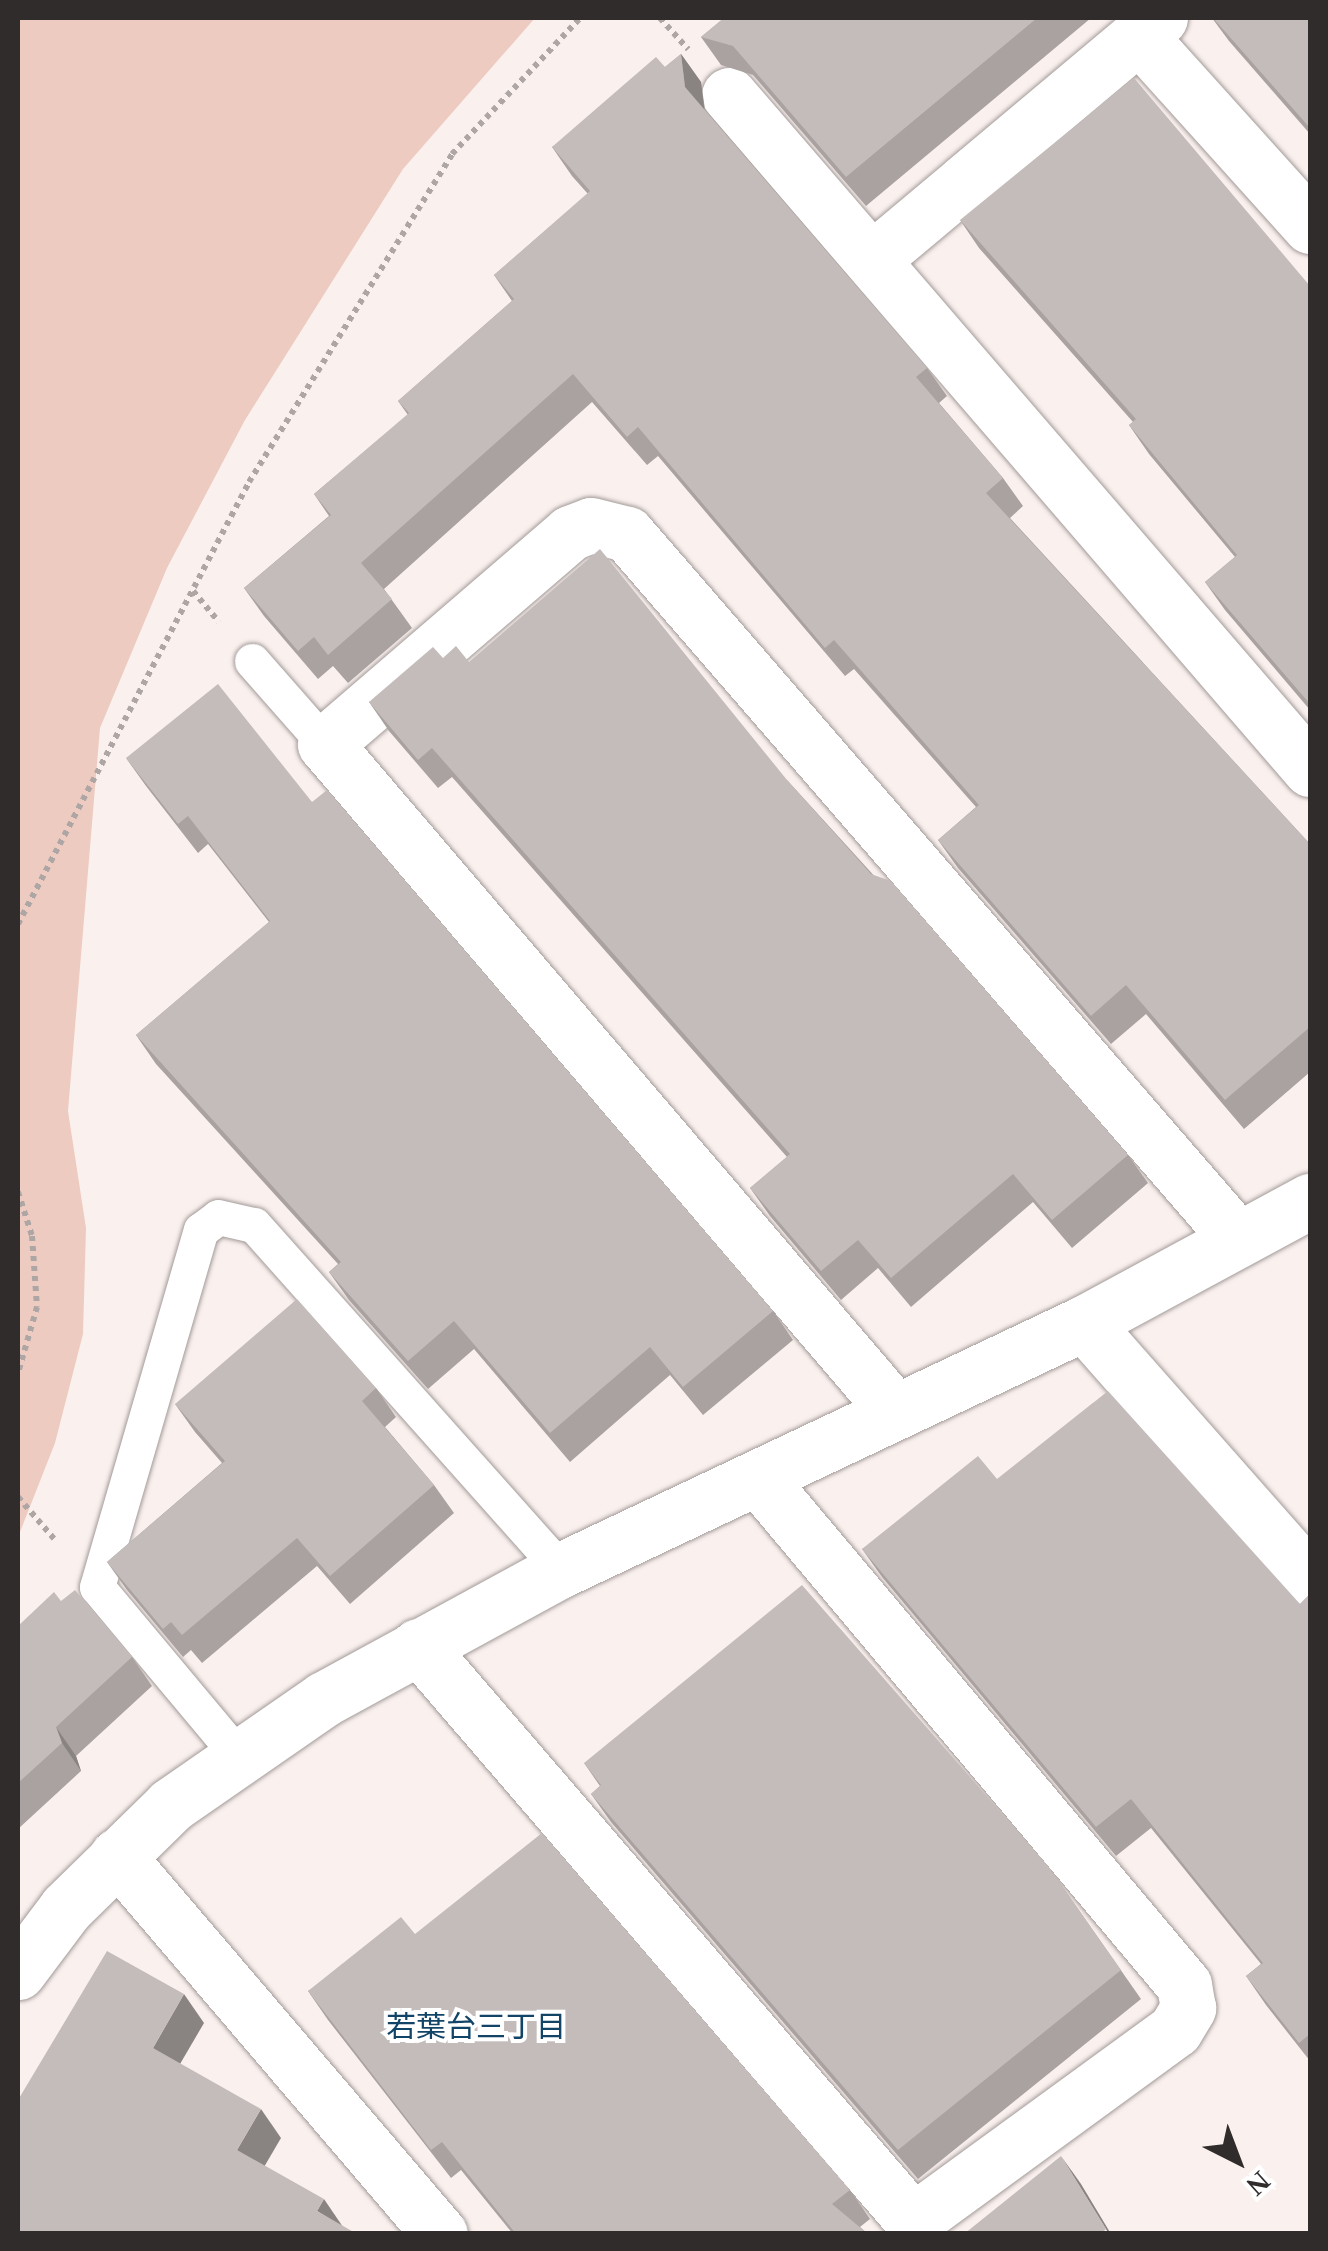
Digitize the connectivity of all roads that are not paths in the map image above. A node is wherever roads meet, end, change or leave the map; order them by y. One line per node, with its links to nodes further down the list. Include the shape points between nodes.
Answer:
1 (1150, 27): 3 (street); 4 (street)
2 (729, 95): 4 (street)
3 (1310, 226)
4 (875, 257): 7 (street)
5 (252, 661): 6 (lane)
6 (325, 744): 9 (street, via 570,533 591,525 627,534); 11 (street)
7 (1310, 768)
8 (1310, 1202): 9 (street)
9 (1238, 1238): 10 (street)
10 (1084, 1323): 11 (street); 14 (street)
11 (895, 1411): 12 (street)
12 (758, 1478): 13 (street); 15 (street, via 1184,1986 1188,2008 1176,2030 913,2221)
13 (562, 1570): 15 (street); 16 (lane, via 254,1225 218,1217 200,1230 96,1587)
14 (1310, 1579)
15 (418, 1646): 16 (street)
16 (235, 1752): 17 (street)
17 (117, 1856): 18 (street); 19 (street)
18 (18, 1972)
19 (440, 2234)

